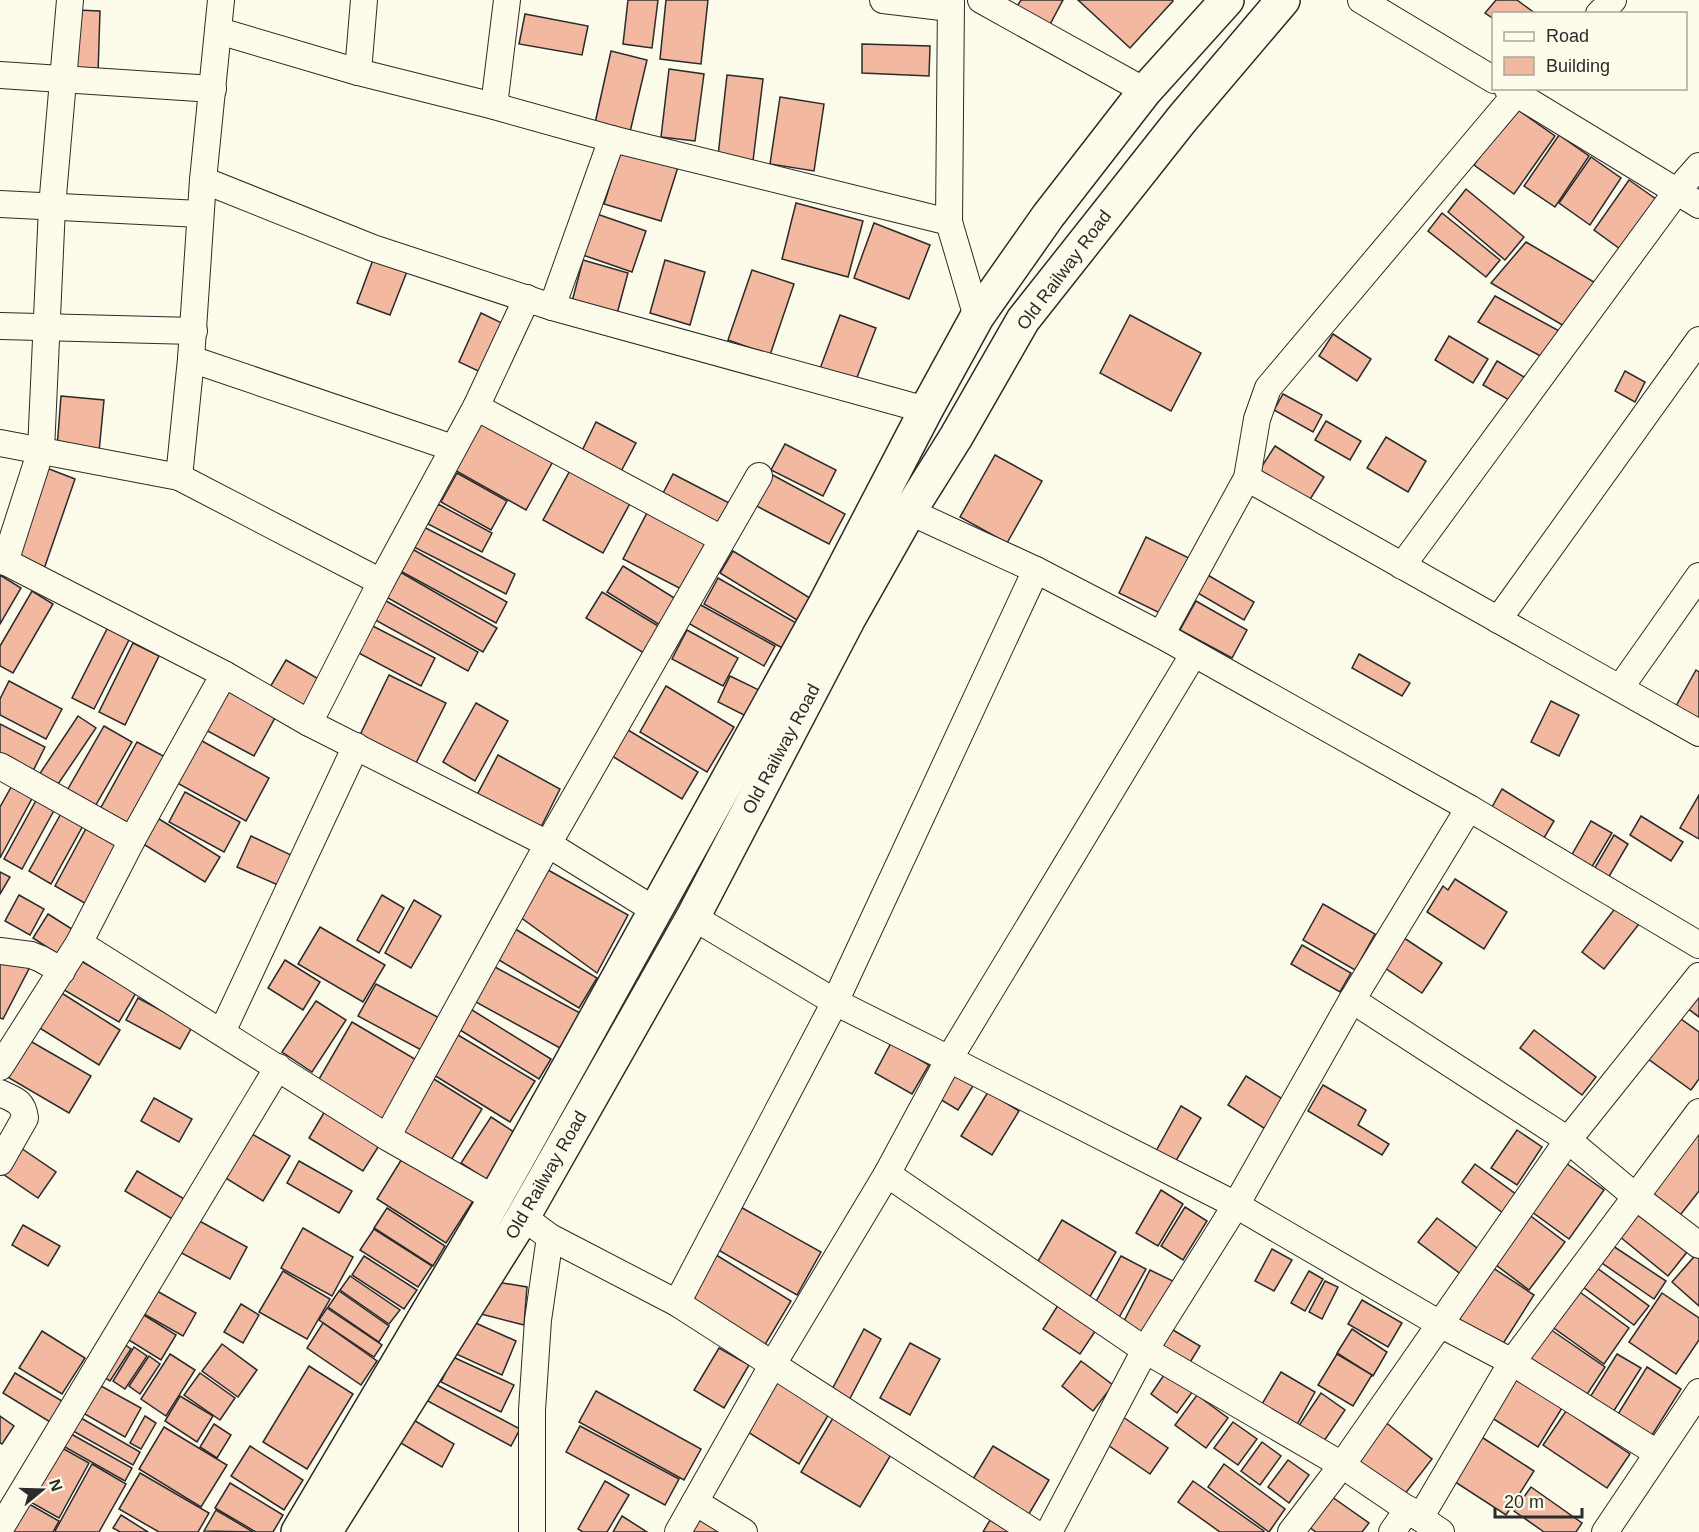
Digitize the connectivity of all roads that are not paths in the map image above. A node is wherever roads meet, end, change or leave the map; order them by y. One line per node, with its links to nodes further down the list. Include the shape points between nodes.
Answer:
1 (70, 0): 17 (street)
2 (221, 0): 13 (street)
3 (364, 0): 14 (street)
4 (507, 0): 21 (street)
5 (884, 0): 11 (street)
6 (981, 0): 20 (street)
7 (1227, 0): 20 (main road, Old Railway Road)
8 (1283, 0): 48 (main road, Old Railway Road, via 1182,119 1023,320)
9 (1361, 0): 16 (street)
10 (1613, 0): 12 (street)
11 (950, 4): 30 (street)
12 (1601, 12)
13 (219, 31): 14 (street); 18 (street)
14 (358, 72): 21 (street)
15 (0, 75): 17 (street)
16 (1492, 79)
17 (63, 80): 18 (street); 28 (street)
18 (213, 89): 24 (street)
19 (1515, 90): 25 (street); 46 (street, via 1268,388 1257,418)
20 (1145, 91): 33 (main road, Old Railway Road, via 1048,216)
21 (494, 106): 22 (street)
22 (612, 140): 30 (street); 32 (street)
23 (1699, 166): 25 (street)
24 (203, 180): 29 (street); 31 (street, via 373,248)
25 (1677, 191): 27 (street); 51 (street)
26 (0, 204): 28 (street)
27 (1699, 205)
28 (52, 207): 29 (street); 35 (street)
29 (200, 214): 36 (street)
30 (949, 222): 33 (street)
31 (527, 298): 32 (street); 39 (street)
32 (552, 307): 40 (street)
33 (977, 317): 40 (main road, Old Railway Road)
34 (0, 326): 35 (street)
35 (47, 328): 36 (street); 43 (street)
36 (194, 331): 38 (street)
37 (1699, 340): 55 (street)
38 (191, 359): 42 (street); 45 (street)
39 (476, 407): 42 (street); 49 (street)
40 (926, 410): 47 (main road, Old Railway Road)
41 (0, 443): 43 (street)
42 (453, 448): 54 (street)
43 (41, 450): 45 (street); 50 (street)
44 (759, 476): 49 (street)
45 (178, 477): 54 (street)
46 (1247, 478): 51 (street); 56 (street)
47 (881, 497): 48 (street); 67 (main road, Old Railway Road)
48 (909, 512): 52 (street); 68 (main road, Old Railway Road)
49 (722, 539): 66 (street)
50 (3, 561): 58 (street)
51 (1402, 566): 55 (street)
52 (1036, 570): 56 (street); 75 (street)
53 (1699, 576): 59 (street)
54 (381, 582): 60 (street)
55 (1498, 620): 59 (street)
56 (1161, 635): 57 (street)
57 (1193, 655): 64 (street); 77 (street)
58 (224, 674): 60 (street); 65 (street)
59 (1620, 688): 61 (street)
60 (309, 723): 62 (street)
61 (1699, 733)
62 (356, 746): 66 (street); 76 (street)
63 (0, 766): 65 (street)
64 (1469, 808): 70 (street); 74 (street)
65 (132, 840): 69 (street)
66 (548, 844): 67 (street); 82 (street)
67 (656, 911): 87 (main road, Old Railway Road)
68 (693, 917): 75 (street); 89 (main road, Old Railway Road)
69 (79, 943): 72 (street); 76 (street)
70 (1699, 945)
71 (0, 951): 72 (street, via 41,958)
72 (63, 971): 79 (street)
73 (1699, 976): 83 (street)
74 (1352, 1000): 83 (street); 88 (street)
75 (834, 1002): 77 (street); 92 (street)
76 (222, 1032): 78 (street)
77 (949, 1059): 85 (street); 88 (street)
78 (278, 1066): 82 (street); 102 (street)
79 (0, 1067)
80 (0, 1093): 84 (street, via 22,1105 25,1118)
81 (1699, 1112): 86 (street)
82 (387, 1137): 87 (street)
83 (1568, 1140): 86 (street); 93 (street)
84 (0, 1162)
85 (887, 1174): 94 (street); 96 (street)
86 (1636, 1197): 91 (street); 95 (street)
87 (495, 1199): 103 (main road, Old Railway Road)
88 (1236, 1206): 93 (street); 94 (street)
89 (524, 1217): 90 (street); 104 (main road, Old Railway Road)
90 (550, 1237): 92 (street); 105 (street, via 538,1320 532,1410)
91 (1699, 1245)
92 (677, 1303): 96 (street)
93 (1440, 1324): 95 (street); 99 (street)
94 (1145, 1350): 99 (street); 109 (street)
95 (1512, 1362): 98 (street); 101 (street)
96 (774, 1364): 100 (street); 108 (street)
97 (1699, 1392): 98 (street)
98 (1657, 1453): 113 (street)
99 (1342, 1466): 101 (street); 110 (street)
100 (695, 1502): 106 (street); 107 (street)
101 (1414, 1513): 111 (street); 112 (street)
102 (0, 1529)
103 (298, 1532)
104 (326, 1532)
105 (532, 1532)
106 (678, 1532)
107 (744, 1532)
108 (1033, 1532)
109 (1049, 1532)
110 (1291, 1532)
111 (1392, 1532)
112 (1441, 1532)
113 (1605, 1532)

